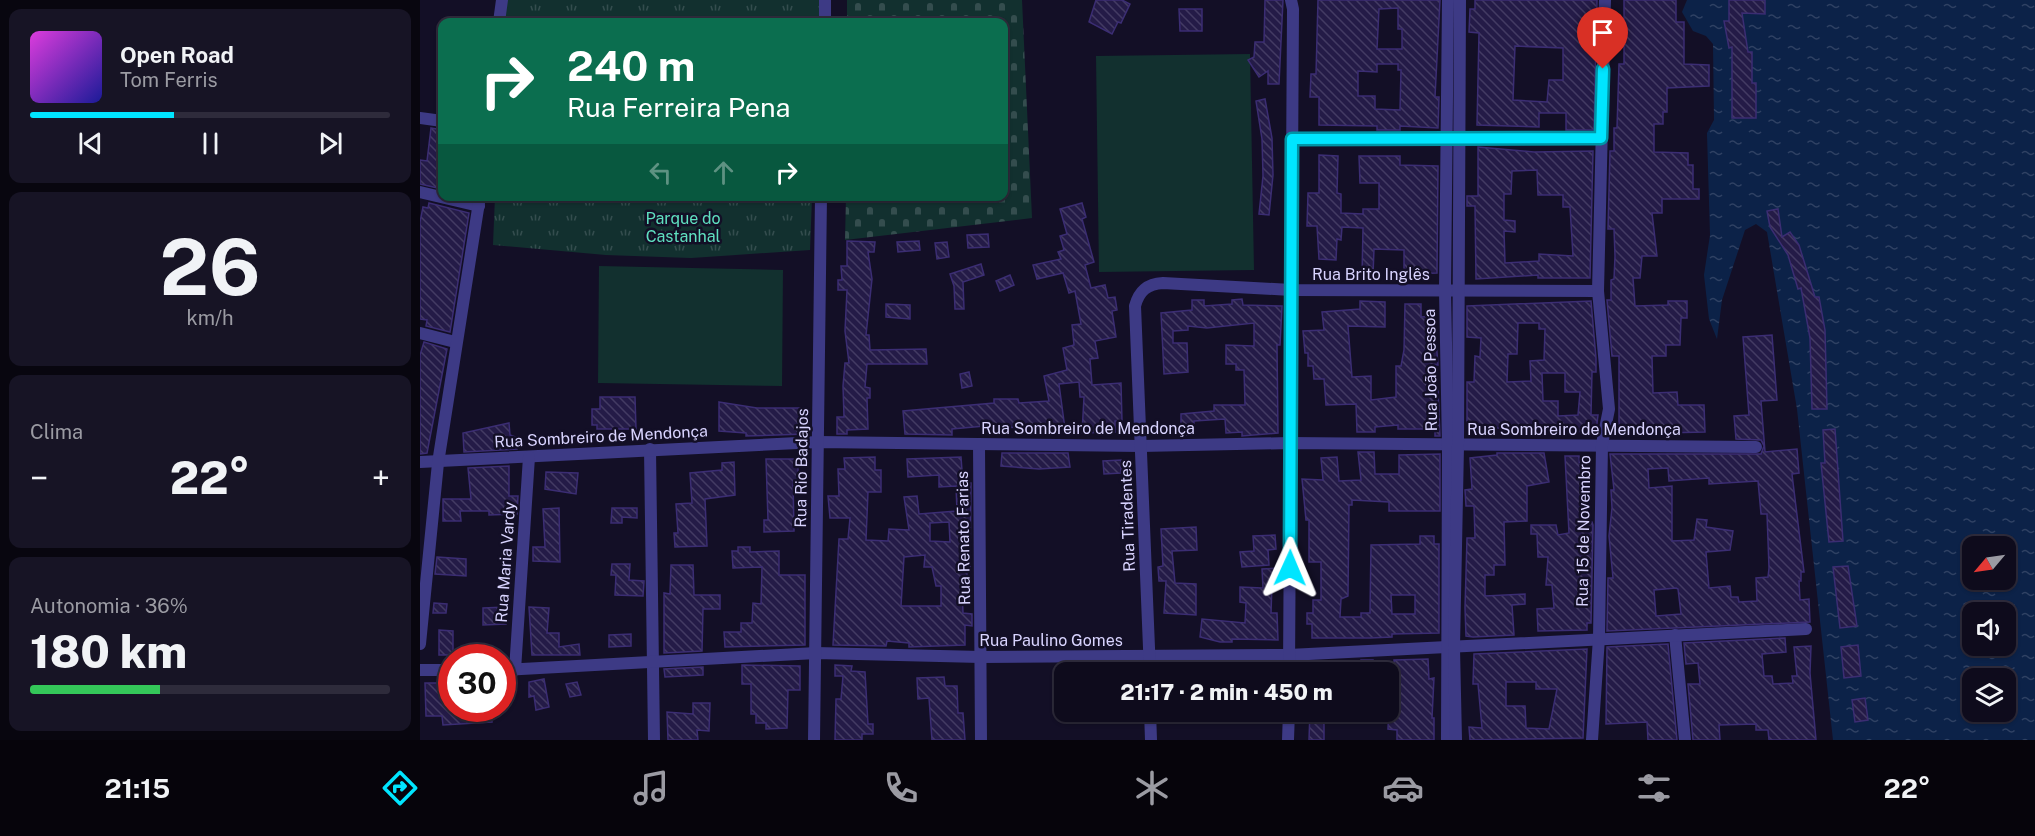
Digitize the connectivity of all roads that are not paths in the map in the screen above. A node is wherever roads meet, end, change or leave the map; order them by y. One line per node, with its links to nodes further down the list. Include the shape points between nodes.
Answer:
1 (502, 0): 7 (street)
2 (825, 0): 8 (street)
3 (1448, 0): 11 (street, Rua João Pessoa)
4 (1460, 0): 11 (street, Rua João Pessoa)
5 (1605, 0): 12 (street, Rua 15 de Novembro)
6 (1294, 3): 13 (street)
7 (500, 18)
8 (825, 18)
9 (420, 118): 10 (street)
10 (438, 120)
11 (1455, 138): 12 (street); 13 (street); 20 (street, Rua João Pessoa); 21 (street, Rua João Pessoa)
12 (1601, 138): 22 (street, Rua 15 de Novembro)
13 (1292, 139): 19 (street)
14 (420, 192): 15 (street)
15 (438, 195)
16 (480, 201): 24 (street)
17 (821, 201): 25 (street, Rua Rio Badajos)
18 (1145, 289): 19 (street, Rua Brito Inglês, via 1163,284); 29 (street, Rua Tiradentes, via 1135,306)
19 (1291, 290): 20 (street, Rua Brito Inglês); 26 (street)
20 (1445, 291): 21 (street, Rua Brito Inglês); 30 (street, Rua João Pessoa)
21 (1459, 291): 22 (street, Rua Brito Inglês); 30 (street, Rua João Pessoa)
22 (1598, 291): 27 (street, Rua 15 de Novembro, via 1609,409)
23 (420, 333): 24 (street)
24 (455, 342): 35 (street)
25 (818, 442): 28 (street, Rua Sombreiro de Mendonça); 32 (street, Rua Sombreiro de Mendonça); 43 (street, Rua Rio Badajos)
26 (1289, 443): 29 (street, Rua Sombreiro de Mendonça); 30 (street, Rua Sombreiro de Mendonça); 44 (street)
27 (1602, 444): 30 (street, Rua Sombreiro de Mendonça); 31 (street, Rua Sombreiro de Mendonça); 39 (street, Rua 15 de Novembro)
28 (979, 445): 29 (street, Rua Sombreiro de Mendonça); 46 (street, Rua Renato Farias)
29 (1141, 446): 45 (street, Rua Tiradentes)
30 (1453, 446): 42 (street, Rua João Pessoa)
31 (1756, 447)
32 (650, 449): 33 (street, Rua Sombreiro de Mendonça); 47 (street)
33 (529, 457): 35 (street, Rua Sombreiro de Mendonça); 41 (street, Rua Maria Vardy)
34 (420, 462): 35 (street, Rua Sombreiro de Mendonça)
35 (438, 463): 36 (street)
36 (422, 604): 40 (street)
37 (1806, 629): 38 (street, Rua Paulino Gomes)
38 (1675, 635): 39 (street, Rua Paulino Gomes); 63 (street)
39 (1599, 638): 42 (street, Rua Paulino Gomes); 62 (street, Rua 15 de Novembro)
40 (420, 644)
41 (511, 644)
42 (1450, 648): 44 (street, Rua Paulino Gomes); 60 (street, Rua João Pessoa); 61 (street, Rua João Pessoa)
43 (816, 653): 46 (street, Rua Paulino Gomes); 47 (street, Rua Paulino Gomes); 56 (street, Rua Rio Badajos)
44 (1289, 655): 45 (street, Rua Paulino Gomes); 49 (street)
45 (1149, 656): 46 (street, Rua Paulino Gomes); 48 (street, Rua Tiradentes)
46 (981, 657): 57 (street, Rua Renato Farias)
47 (654, 662): 52 (street, Rua Paulino Gomes); 55 (street)
48 (1149, 662)
49 (1289, 662)
50 (420, 670): 51 (street)
51 (438, 670)
52 (516, 670)
53 (1150, 722): 58 (street)
54 (1289, 722): 59 (street)
55 (654, 740)
56 (814, 740)
57 (981, 740)
58 (1151, 740)
59 (1288, 740)
60 (1447, 740)
61 (1456, 740)
62 (1592, 740)
63 (1685, 740)

